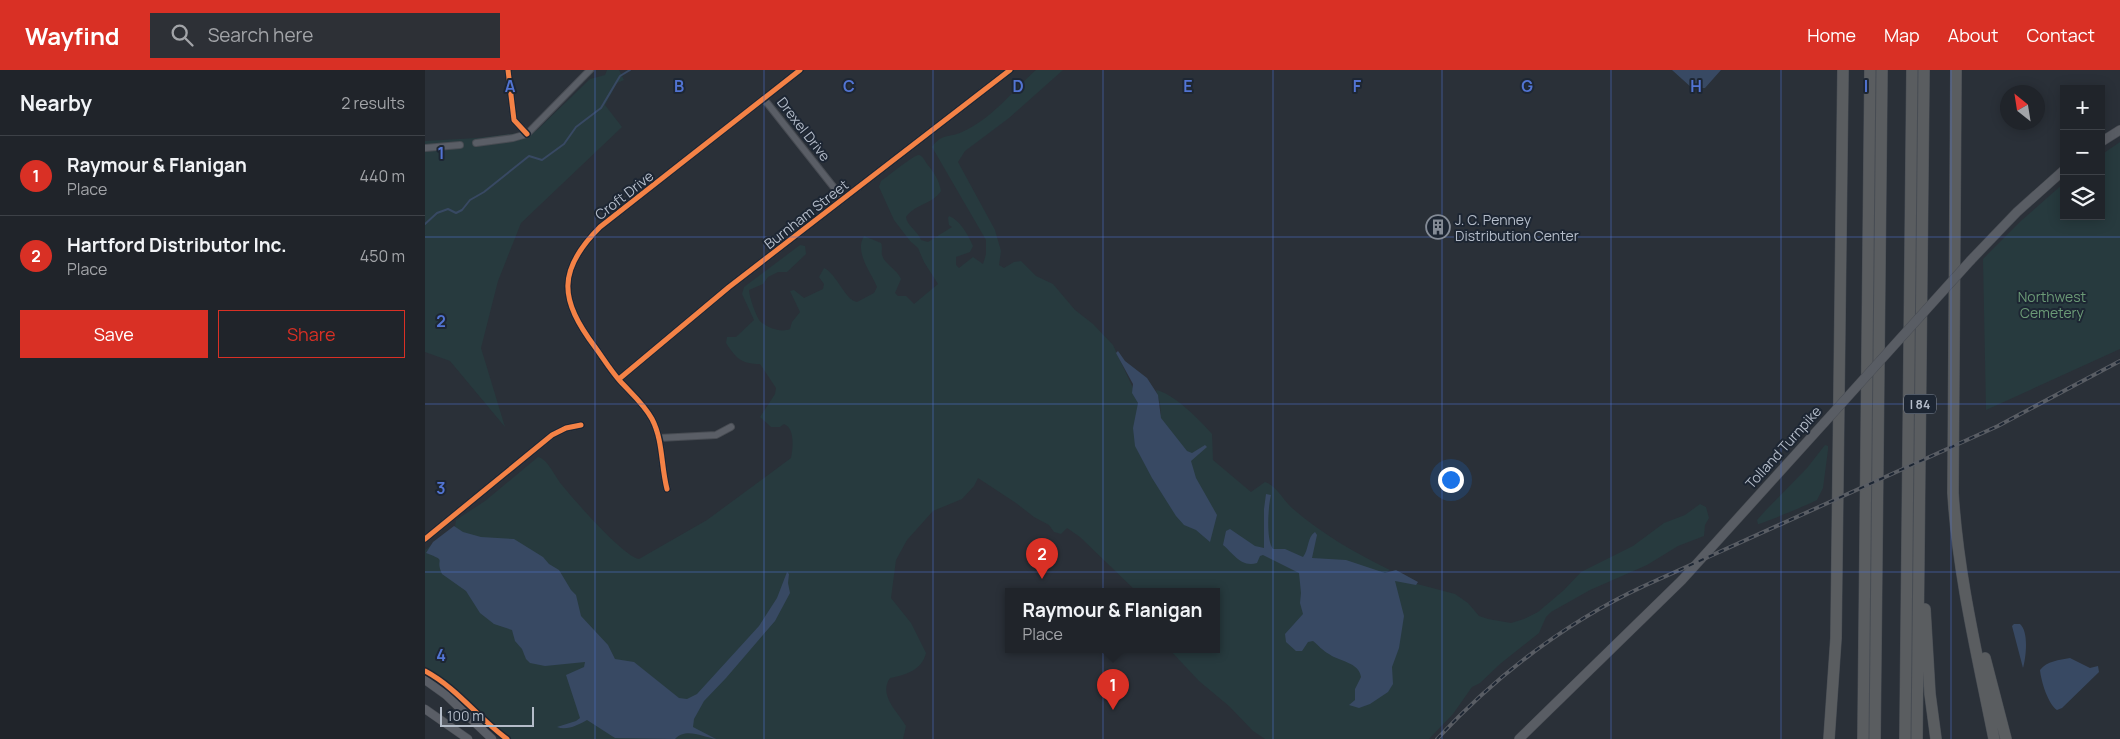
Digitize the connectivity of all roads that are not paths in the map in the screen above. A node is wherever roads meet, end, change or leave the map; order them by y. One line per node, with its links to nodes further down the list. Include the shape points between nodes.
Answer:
1 (508, 70): 13 (street, via 515,120)
2 (590, 70): 13 (street)
3 (800, 70): 11 (street, Croft Drive)
4 (1010, 70): 19 (street, Burnham Street)
5 (1841, 70): 33 (highway, via 1837,638)
6 (1870, 70): 34 (highway)
7 (1912, 70): 36 (highway)
8 (1924, 70): 26 (highway, I 84)
9 (1956, 70): 27 (highway, via 1952,480)
10 (1883, 73): 35 (highway)
11 (764, 99): 19 (street, Drexel Drive); 20 (street, Croft Drive, via 599,228 582,245 571,265 567,287 571,307 580,327)
12 (2120, 130): 14 (main road)
13 (527, 134): 15 (street)
14 (2105, 139)
15 (476, 143)
16 (460, 145): 17 (street)
17 (425, 148)
18 (2060, 174): 32 (main road, Tolland Turnpike, bridge, via 1971,260 1682,580)
19 (843, 199): 20 (street, Burnham Street, via 729,287)
20 (619, 379): 23 (street, Croft Drive, via 647,410)
21 (581, 425): 25 (street, via 552,435)
22 (731, 427): 23 (street, via 716,435)
23 (659, 438): 24 (street, Croft Drive)
24 (667, 489)
25 (425, 539)
26 (1918, 569): 37 (highway, I 84); 38 (highway, via 1925,601 1929,686)
27 (1964, 577): 39 (highway); 40 (highway)
28 (425, 680): 31 (street, via 446,695)
29 (425, 709): 30 (street)
30 (469, 739)
31 (492, 739)
32 (1519, 739)
33 (1829, 739)
34 (1863, 739)
35 (1875, 739)
36 (1905, 739)
37 (1917, 739)
38 (1936, 739)
39 (1995, 739)
40 (2006, 739)

